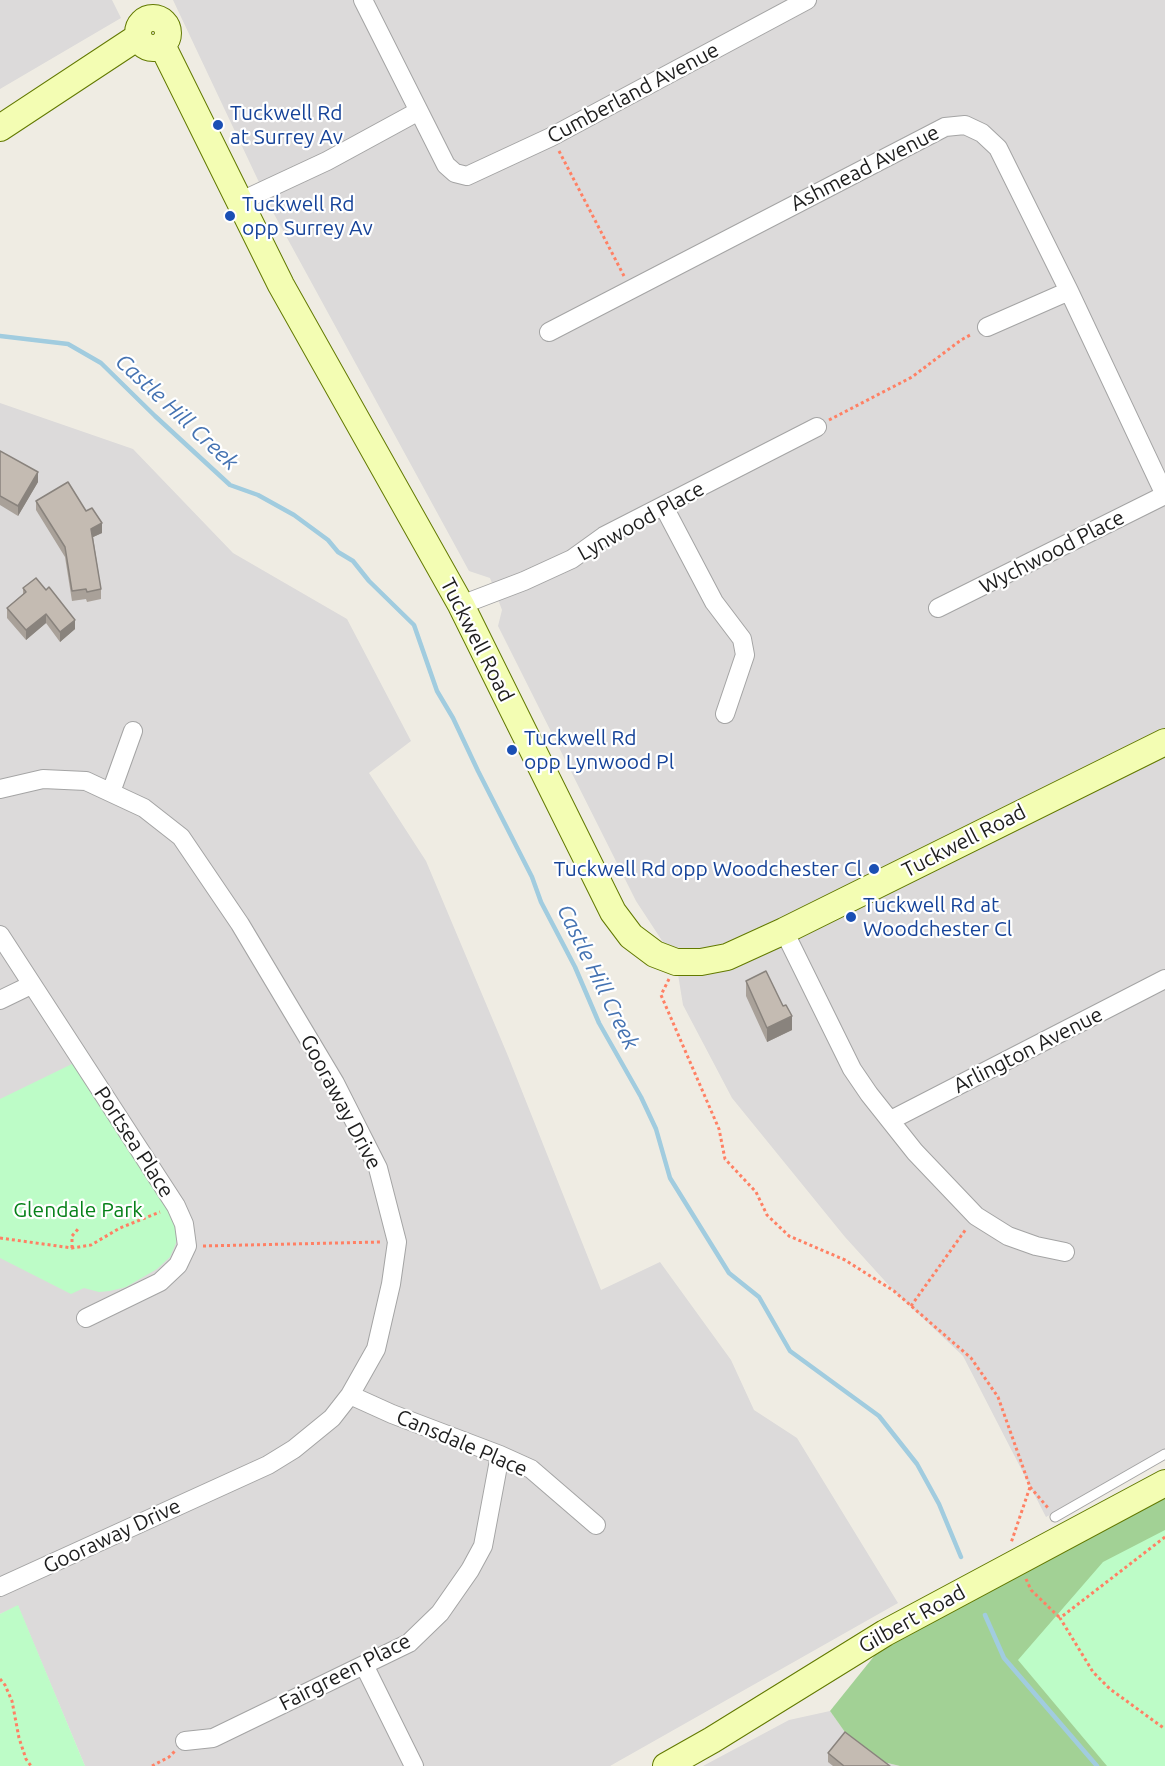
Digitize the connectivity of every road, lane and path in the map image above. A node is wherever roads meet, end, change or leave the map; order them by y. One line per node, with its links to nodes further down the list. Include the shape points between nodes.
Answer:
1 (363, 0): 4 (street)
2 (807, 0): 6 (street, Cumberland Avenue)
3 (147, 25): 5 (street); 7 (street, Tuckwell Road)
4 (417, 112): 6 (street, Cumberland Avenue, via 446,165 467,176); 7 (street, via 327,161)
5 (0, 128)
6 (551, 136): 8 (path)
7 (239, 202): 15 (street, Tuckwell Road, via 281,285)
8 (631, 289): 9 (street, Ashmead Avenue, via 945,127 965,125 982,133 998,148); 11 (street, Ashmead Avenue)
9 (1069, 291): 10 (street); 13 (street, Ashmead Avenue)
10 (987, 327): 12 (path, via 961,340 912,377)
11 (549, 332)
12 (817, 427): 14 (street, Lynwood Place)
13 (1165, 495): 16 (street, Wychwood Place)
14 (664, 507): 15 (street, Lynwood Place, via 604,536 572,559); 17 (street, via 714,602 742,639 745,655)
15 (461, 605): 24 (street, Tuckwell Road, via 613,912 631,936 655,954)
16 (938, 608)
17 (725, 714)
18 (133, 732): 21 (street)
19 (1165, 742): 22 (street, Tuckwell Road)
20 (0, 789): 21 (street, Gooraway Drive, via 43,778 86,781)
21 (111, 792): 33 (street, Gooraway Drive, via 144,808 180,837 240,924 335,1083 378,1168)
22 (783, 931): 24 (street, Tuckwell Road, via 727,957); 28 (street, via 852,1069)
23 (0, 935): 26 (street, Portsea Place)
24 (676, 962): 37 (path, via 661,995 719,1129 725,1159 756,1192 775,1225 789,1236 845,1260)
25 (1165, 979): 28 (street, Arlington Avenue)
26 (31, 985): 27 (street); 29 (street, Portsea Place)
27 (0, 1000)
28 (891, 1120): 30 (street, via 947,1188)
29 (176, 1206): 34 (street, Portsea Place, via 184,1224); 35 (path, via 120,1228 91,1245)
30 (976, 1216): 36 (street, via 1008,1236); 37 (path)
31 (78, 1229): 35 (path, via 72,1236)
32 (0, 1238): 35 (path)
33 (396, 1242): 34 (path); 39 (street, Gooraway Drive, via 376,1349)
34 (186, 1246): 38 (street, via 178,1265 160,1282)
35 (72, 1248)
36 (1065, 1252)
37 (911, 1306): 43 (path, via 971,1358 998,1396)
38 (86, 1318)
39 (350, 1395): 41 (street, Cansdale Place); 49 (street, Gooraway Drive, via 332,1418 268,1465)
40 (1165, 1454): 44 (lane)
41 (500, 1455): 45 (street, Cansdale Place, via 531,1469); 51 (street, Fairgreen Place, via 483,1546 470,1570 440,1612 409,1643)
42 (1165, 1483): 58 (street, Gilbert Road, via 885,1633)
43 (1030, 1486): 44 (path); 47 (path)
44 (1055, 1517)
45 (596, 1525)
46 (1165, 1537): 50 (path)
47 (1013, 1548)
48 (1024, 1574): 50 (path, via 1031,1590)
49 (0, 1587)
50 (1060, 1617): 53 (path, via 1093,1672)
51 (364, 1665): 54 (street, Fairgreen Place, via 213,1738); 57 (street)
52 (0, 1678): 55 (path, via 12,1701 19,1738)
53 (1165, 1729)
54 (185, 1741): 56 (path, via 169,1757)
55 (31, 1766)
56 (152, 1766)
57 (414, 1766)
58 (666, 1766)

